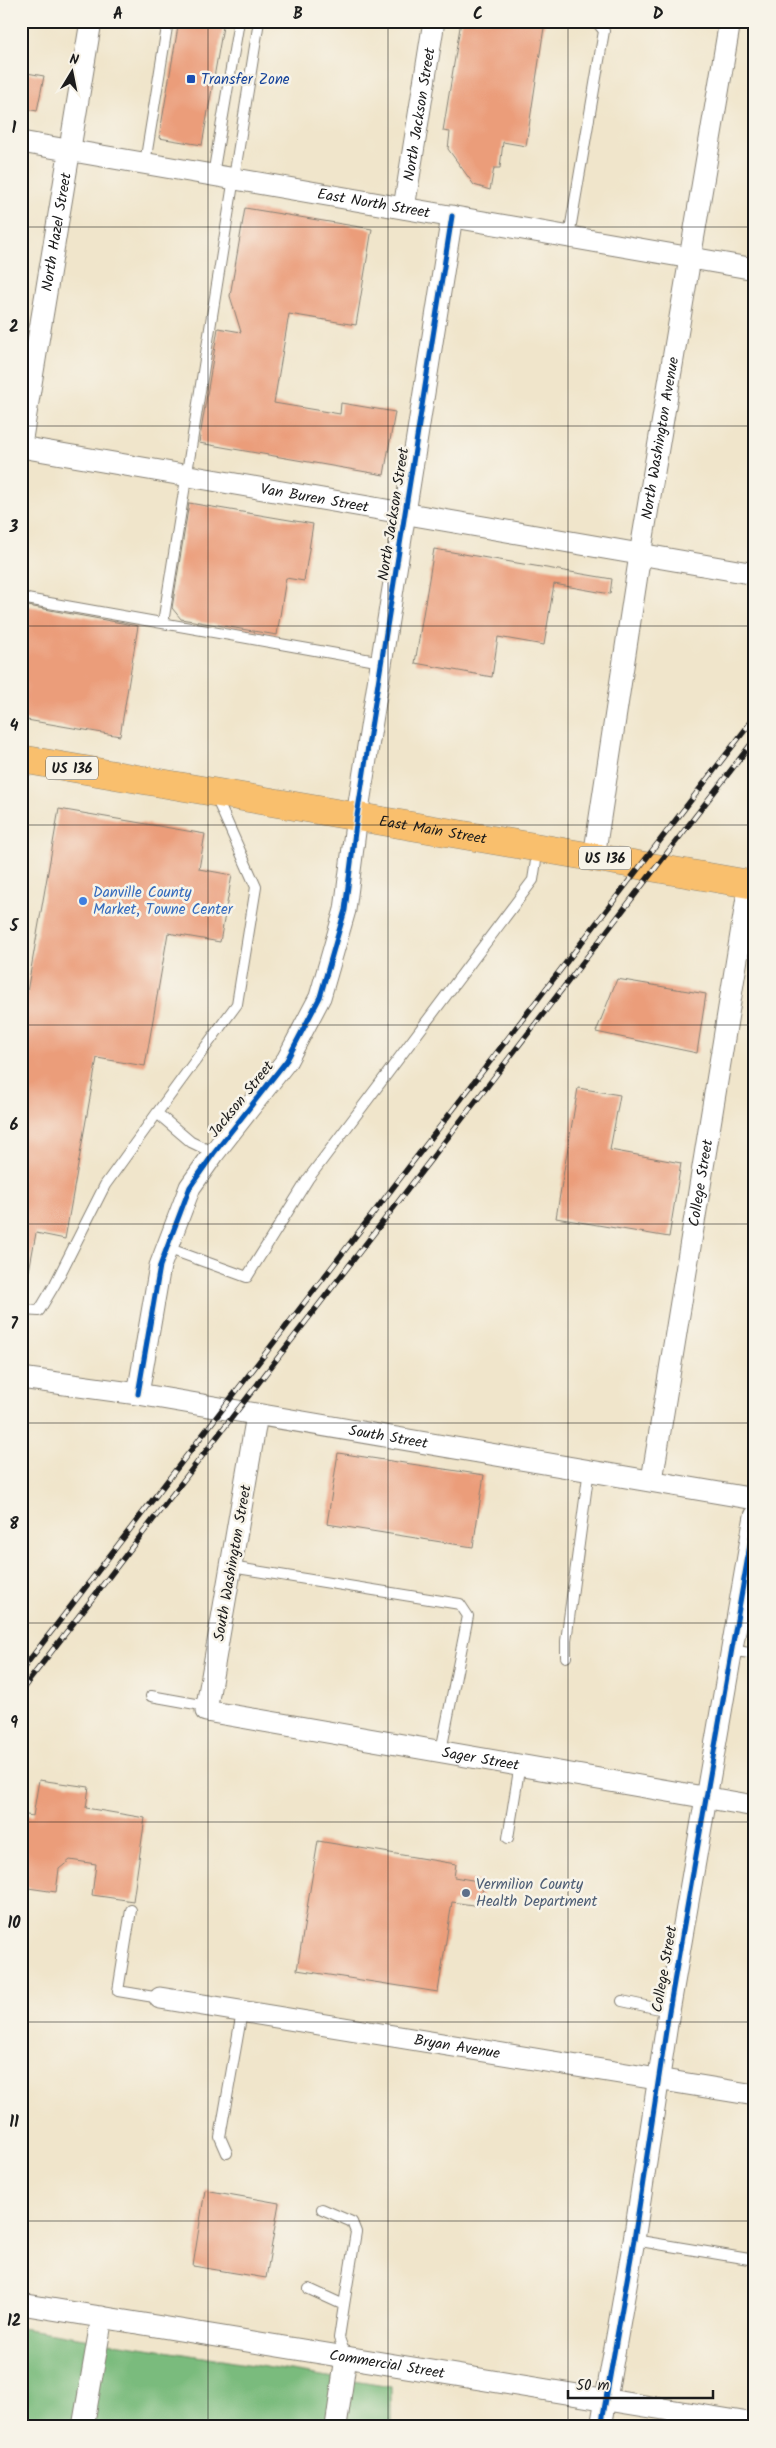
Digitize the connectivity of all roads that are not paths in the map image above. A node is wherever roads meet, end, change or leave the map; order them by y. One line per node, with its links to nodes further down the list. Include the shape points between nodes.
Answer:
1 (91, 21): 9 (street, North Hazel Street)
2 (168, 21): 10 (lane)
3 (238, 21): 11 (lane)
4 (259, 21): 12 (lane)
5 (434, 21): 13 (street, North Jackson Street)
6 (596, 21): 15 (lane, via 604,31)
7 (730, 21): 16 (street, North Washington Avenue)
8 (21, 142): 9 (street, East North Street)
9 (69, 150): 10 (street, East North Street); 18 (street, North Hazel Street)
10 (145, 163): 11 (street, East North Street)
11 (213, 175): 12 (street, East North Street)
12 (234, 178): 13 (street, East North Street); 19 (lane)
13 (404, 208): 14 (street, East North Street)
14 (452, 216): 15 (street, East North Street); 20 (street, North Jackson Street)
15 (569, 236): 16 (street, East North Street)
16 (692, 257): 17 (street, East North Street); 21 (street, North Washington Avenue)
17 (755, 269)
18 (21, 445): 19 (street, Van Buren Street)
19 (186, 475): 20 (street, Van Buren Street); 24 (lane)
20 (406, 512): 21 (street, Van Buren Street); 25 (street, North Jackson Street)
21 (640, 555): 22 (street, Van Buren Street); 30 (street, North Washington Avenue)
22 (755, 574)
23 (21, 598): 24 (lane)
24 (163, 623): 25 (lane)
25 (382, 662): 28 (street, North Jackson Street)
26 (21, 759): 27 (main road, East Main Street / US 136)
27 (214, 792): 28 (main road, East Main Street / US 136); 32 (lane, via 256,887 237,1004)
28 (357, 816): 29 (main road, East Main Street / US 136); 33 (street, Jackson Street, via 345,910 320,997 287,1060)
29 (538, 847): 30 (main road, East Main Street / US 136); 34 (lane, via 533,880 308,1179 248,1277)
30 (594, 857): 31 (main road, East Main Street / US 136)
31 (752, 885): 40 (street, College Street)
32 (157, 1113): 33 (lane, via 190,1142); 35 (lane, via 105,1185 39,1310)
33 (214, 1153): 34 (street, Jackson Street, via 190,1187)
34 (167, 1248): 37 (street, Jackson Street, via 160,1266)
35 (21, 1310)
36 (21, 1378): 37 (street, South Street)
37 (138, 1394): 38 (street, South Street)
38 (257, 1415): 39 (street, South Street); 43 (street, South Washington Street)
39 (589, 1469): 40 (street, South Street); 46 (lane)
40 (652, 1480): 41 (street, South Street)
41 (755, 1499)
42 (755, 1516): 44 (street, College Street)
43 (231, 1567): 48 (street, South Washington Street); 49 (lane, via 460,1604 468,1616)
44 (731, 1650): 45 (lane); 51 (street, College Street)
45 (755, 1654)
46 (566, 1657)
47 (151, 1696): 48 (lane)
48 (207, 1708): 49 (street, Sager Street)
49 (441, 1751): 50 (street, Sager Street)
50 (520, 1764): 51 (street, Sager Street); 53 (lane)
51 (706, 1798): 52 (street, Sager Street); 57 (street, College Street)
52 (755, 1806)
53 (508, 1838)
54 (131, 1910): 55 (lane, via 118,1991)
55 (160, 1998): 58 (street, Bryan Avenue)
56 (622, 2001): 57 (lane)
57 (669, 2011): 59 (street, College Street)
58 (242, 2012): 59 (street, Bryan Avenue); 61 (lane, via 220,2137)
59 (659, 2080): 60 (street, Bryan Avenue); 63 (street, College Street)
60 (755, 2095)
61 (227, 2152)
62 (322, 2208): 67 (lane, via 352,2222 356,2232)
63 (634, 2240): 64 (lane); 70 (street, College Street)
64 (755, 2260)
65 (309, 2289): 67 (lane)
66 (21, 2304): 68 (street, Commercial Street)
67 (344, 2306): 69 (lane, via 339,2338)
68 (102, 2317): 69 (street, Commercial Street); 72 (street)
69 (346, 2357): 70 (street, Commercial Street); 73 (street)
70 (606, 2399): 71 (street, Commercial Street); 74 (street, College Street)
71 (755, 2424)
72 (83, 2427)
73 (336, 2427)
74 (601, 2427)

